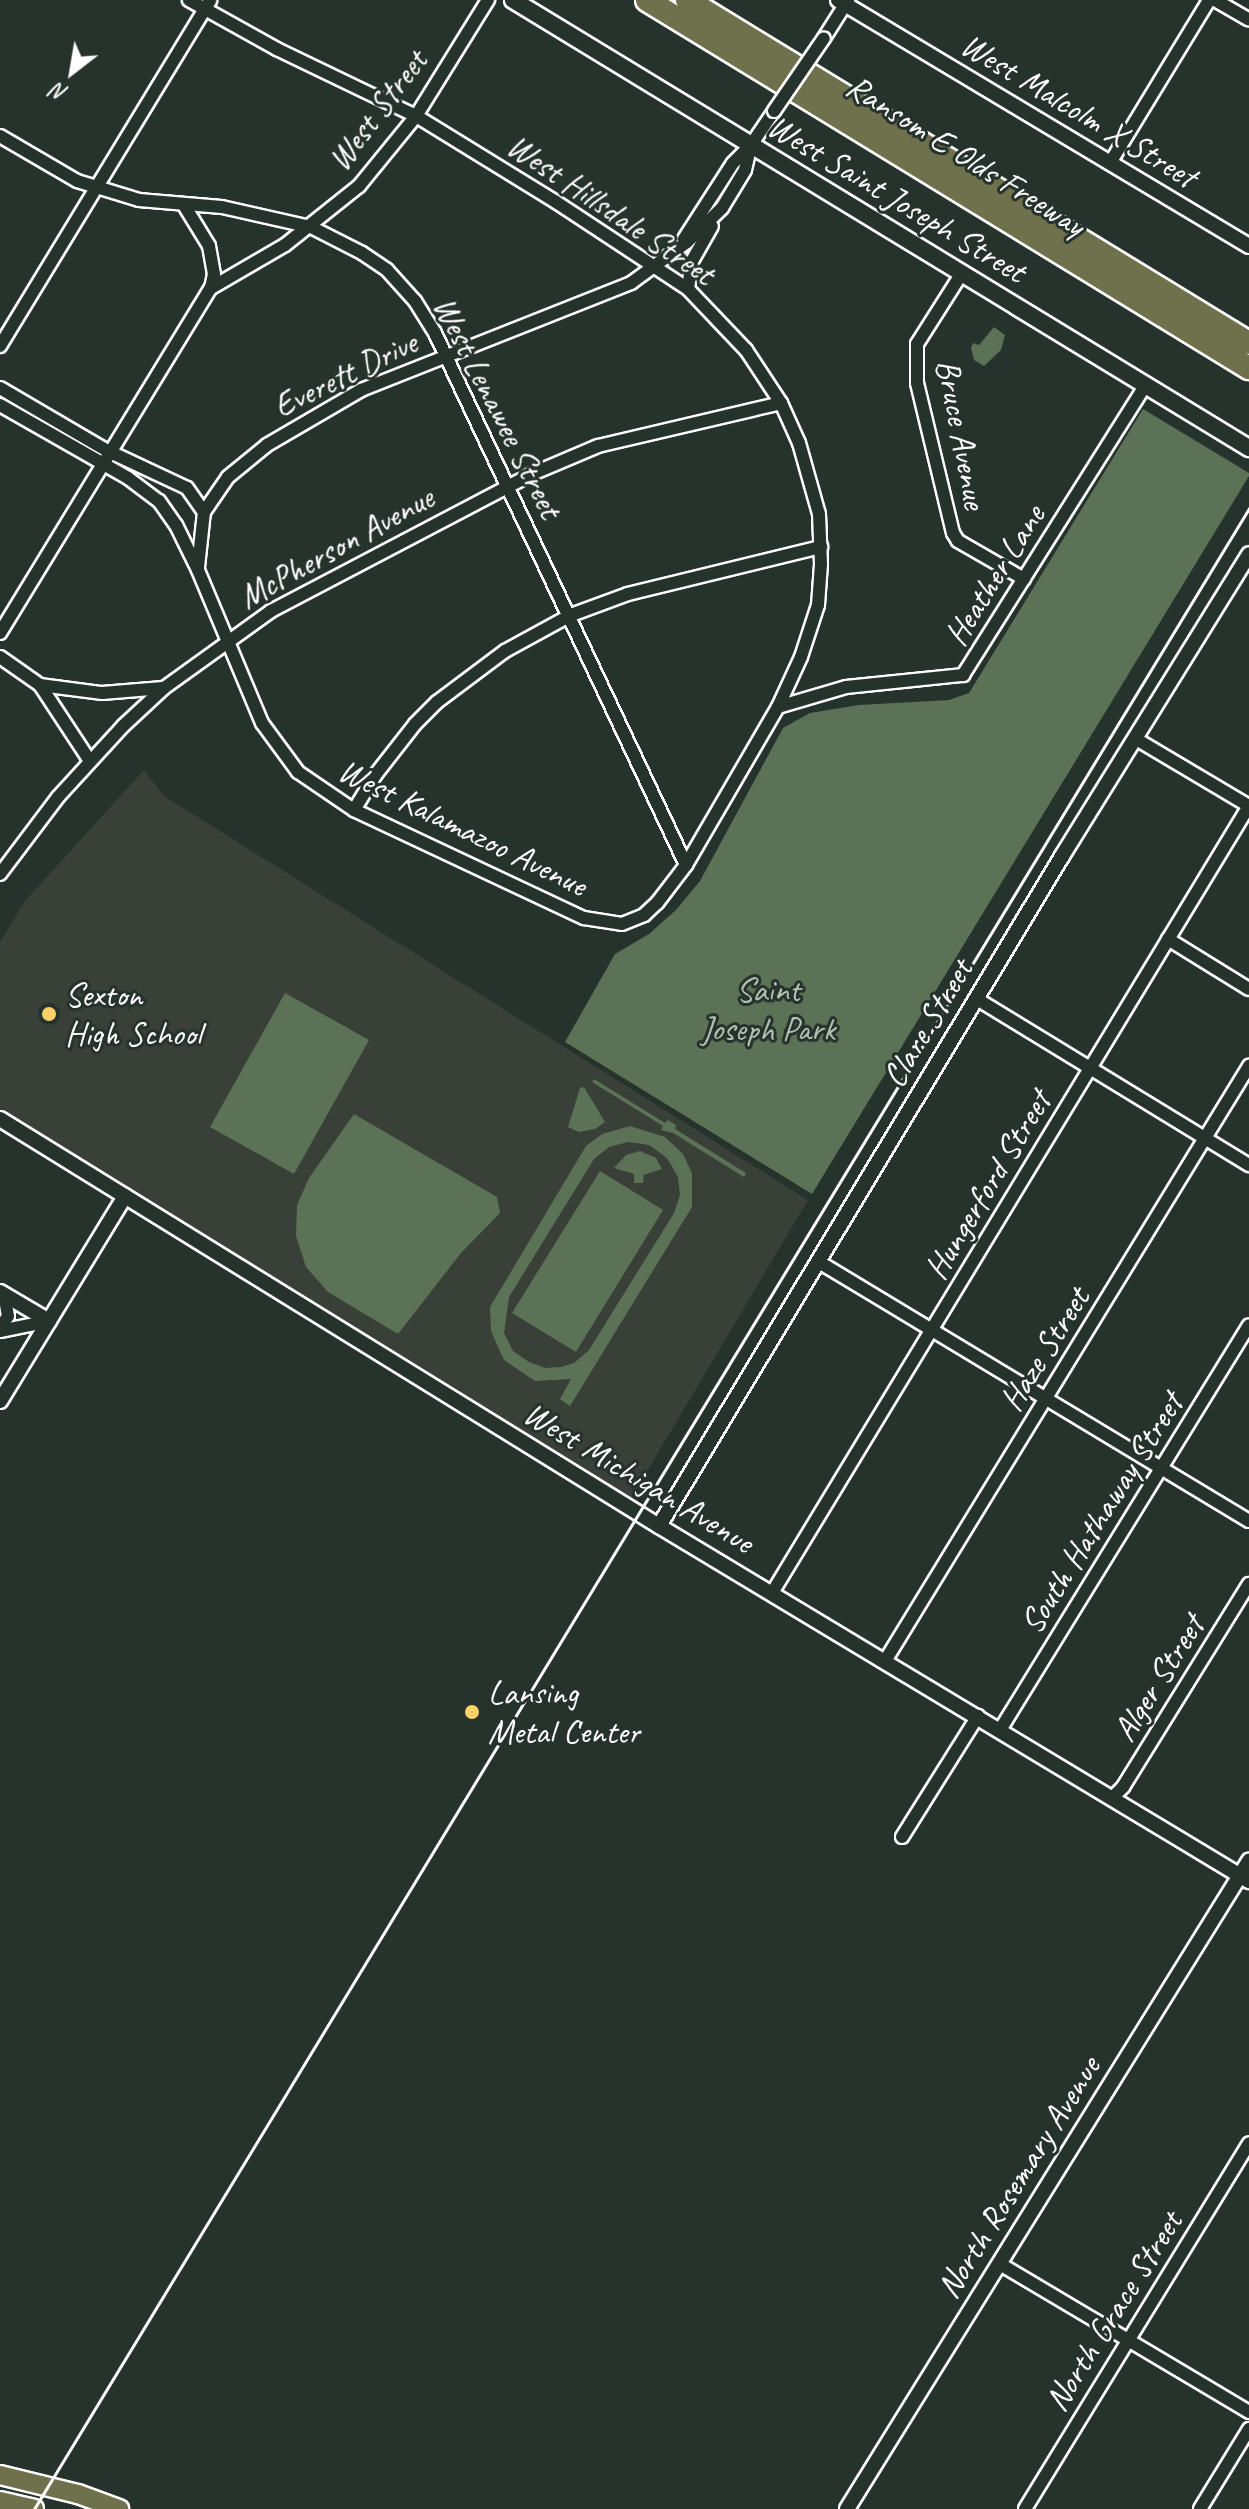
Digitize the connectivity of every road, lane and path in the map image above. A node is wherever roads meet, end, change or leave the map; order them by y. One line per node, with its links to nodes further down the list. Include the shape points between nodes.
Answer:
1 (189, 0): 11 (street, West Hillsdale Street)
2 (488, 0): 15 (street, West Street)
3 (513, 0): 17 (main road, West Saint Joseph Street)
4 (640, 0): 13 (highway)
5 (647, 0): 13 (highway, Ransom E Olds Freeway)
6 (687, 0): 14 (highway, Ransom E Olds Freeway)
7 (702, 0): 14 (highway)
8 (1209, 0): 18 (street)
9 (1215, 0): 12 (street)
10 (844, 1): 17 (street, Everett Drive, bridge); 18 (street, West Malcolm X Street)
11 (207, 5): 15 (street, West Hillsdale Street); 19 (street)
12 (1249, 20)
13 (706, 35): 29 (highway, Ransom E Olds Freeway)
14 (779, 57): 30 (highway, Ransom E Olds Freeway)
15 (416, 116): 22 (street, West Street, via 359,186); 25 (street, West Hillsdale Street)
16 (0, 136): 19 (street, West Lenawee Street)
17 (751, 145): 21 (street, Everett Drive, via 745,170); 24 (street, Everett Drive, via 733,163); 26 (main road, West Saint Joseph Street)
18 (1110, 163): 23 (street, West Malcolm X Street)
19 (97, 188): 20 (street, West Lenawee Street); 31 (street)
20 (184, 205): 22 (street, West Lenawee Street, via 235,209); 27 (street, via 209,246)
21 (722, 208): 24 (street, Everett Drive); 28 (street, via 692,261)
22 (311, 227): 27 (street, West Street); 32 (street, West Lenawee Street, via 387,270 415,301)
23 (1249, 246)
24 (673, 253): 25 (street, Everett Drive)
25 (656, 266): 28 (street, West Hillsdale Street); 32 (street, Everett Drive, via 610,293)
26 (962, 273): 35 (main road, West Saint Joseph Street); 46 (street, Bruce Avenue, via 917,344 917,383 953,533)
27 (211, 288): 40 (street, West Street)
28 (688, 289): 37 (street, West Hillsdale Street, via 746,350)
29 (1136, 299): 33 (highway, Ransom E Olds Freeway); 34 (highway)
30 (1249, 343)
31 (0, 346)
32 (445, 357): 41 (street, West Lenawee Street); 42 (street, Everett Drive, via 361,390 292,427 228,477)
33 (1249, 368)
34 (1249, 376)
35 (1146, 384): 39 (main road, West Saint Joseph Street); 46 (street, Heather Lane)
36 (0, 388): 40 (street)
37 (781, 403): 41 (street, McPherson Avenue, via 598,446); 43 (street, West Hillsdale Street, via 809,475)
38 (0, 405): 40 (street)
39 (1249, 448)
40 (105, 456): 42 (street, via 187,488); 45 (street, West Kalamazoo Avenue, via 159,501); 48 (street, West Street)
41 (509, 486): 47 (street, West Lenawee Street); 49 (street, McPherson Avenue, via 314,585)
42 (204, 512): 45 (street, Everett Drive)
43 (821, 547): 47 (street, via 643,590); 53 (street, West Hillsdale Street, via 818,605)
44 (1249, 554): 54 (street, Clare Street)
45 (198, 570): 49 (street, West Kalamazoo Avenue)
46 (1024, 579): 53 (street, Heather Lane, via 963,675 846,687)
47 (571, 615): 57 (street, via 505,651 437,702 376,774); 58 (street, West Lenawee Street)
48 (0, 633)
49 (228, 640): 52 (street, McPherson Avenue); 57 (street, West Kalamazoo Avenue, via 252,704 277,748 313,785)
50 (0, 657): 51 (street)
51 (40, 685): 52 (street, via 102,693); 55 (street)
52 (164, 688): 55 (street, McPherson Avenue)
53 (778, 707): 58 (street, West Hillsdale Street)
54 (1136, 739): 56 (street); 62 (street, Clare Street)
55 (90, 761): 59 (street, McPherson Avenue)
56 (1249, 806): 60 (street, Hungerford Street)
57 (354, 810): 58 (street, West Kalamazoo Avenue, via 584,918 610,925 644,915)
58 (686, 865)
59 (0, 874)
60 (1168, 939): 61 (street); 64 (street, Hungerford Street)
61 (1249, 989)
62 (977, 999): 64 (street); 69 (street, Clare Street)
63 (1249, 1066): 66 (street, Haze Street)
64 (1090, 1068): 66 (street); 74 (street, Hungerford Street)
65 (0, 1119): 68 (street, West Michigan Avenue)
66 (1206, 1139): 67 (street); 75 (street, Haze Street)
67 (1249, 1165)
68 (125, 1196): 71 (street); 79 (street, West Michigan Avenue)
69 (819, 1262): 74 (street); 79 (street, Clare Street)
70 (2, 1293): 71 (street); 73 (street, via 8,1316)
71 (49, 1321): 73 (street); 76 (street)
72 (1249, 1326): 77 (street, South Hathaway Street)
73 (0, 1329)
74 (932, 1329): 75 (street); 81 (street, Hungerford Street)
75 (1046, 1398): 77 (street); 82 (street, Haze Street)
76 (0, 1401)
77 (1163, 1469): 78 (street); 84 (street, South Hathaway Street)
78 (1249, 1521)
79 (659, 1526): 81 (street, West Michigan Avenue)
80 (1249, 1584): 85 (street, Alger Street)
81 (772, 1593): 82 (street, West Michigan Avenue)
82 (885, 1661): 83 (street, West Michigan Avenue)
83 (978, 1716): 84 (street, West Michigan Avenue); 86 (street)
84 (1000, 1730): 85 (street, West Michigan Avenue)
85 (1112, 1798): 88 (street, West Michigan Avenue)
86 (902, 1837)
87 (1249, 1861): 88 (street, North Rosemary Avenue)
88 (1244, 1879): 90 (street, North Rosemary Avenue)
89 (1249, 2143): 91 (street, North Grace Street)
90 (1000, 2264): 91 (street); 98 (street, North Rosemary Avenue)
91 (1129, 2339): 92 (street); 99 (street, North Grace Street)
92 (1249, 2412)
93 (1249, 2429): 100 (street)
94 (0, 2475): 97 (main road)
95 (0, 2501): 96 (main road)
96 (34, 2509)
97 (119, 2509)
98 (847, 2509)
99 (1025, 2509)
100 (1200, 2509)

